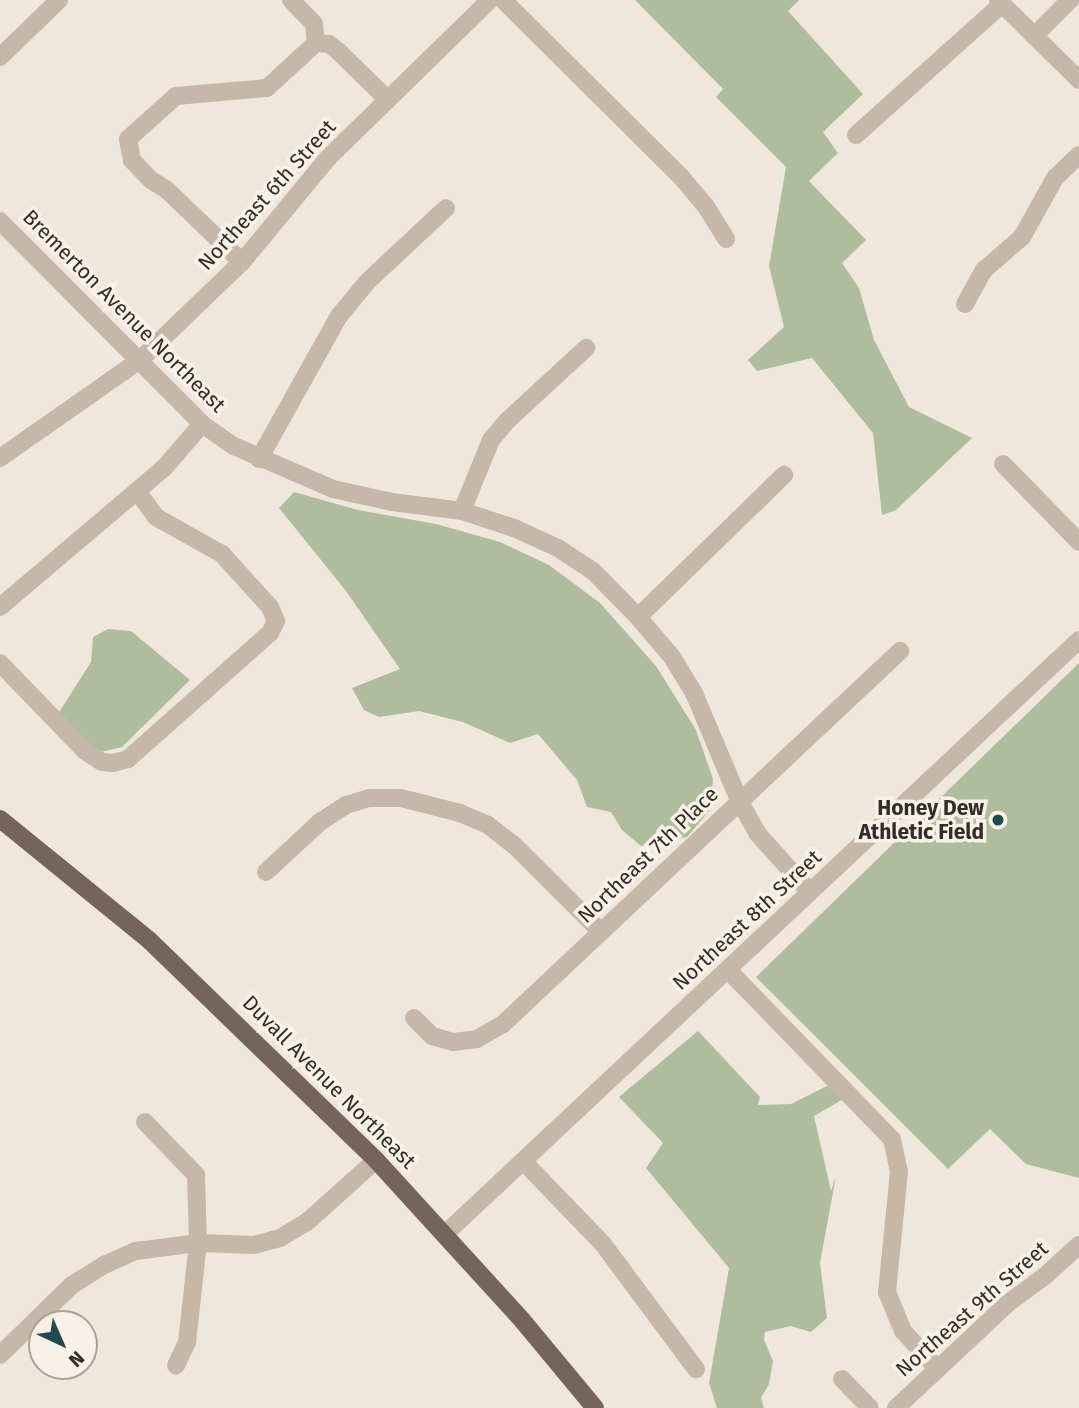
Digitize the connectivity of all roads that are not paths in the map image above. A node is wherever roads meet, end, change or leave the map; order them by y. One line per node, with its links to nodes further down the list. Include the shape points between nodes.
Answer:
1 (59, 0): 9 (street)
2 (291, 0): 8 (street, via 314,24)
3 (490, 0): 11 (street, Northeast 6th Street)
4 (503, 0): 16 (street, via 682,178)
5 (1070, 0): 7 (street)
6 (1000, 2): 7 (street); 12 (street)
7 (1034, 36): 10 (street)
8 (316, 43): 11 (street, via 329,44 338,51); 17 (street, via 267,88 176,96 128,139 132,160)
9 (0, 57)
10 (1079, 80)
11 (387, 99): 17 (street, Northeast 6th Street, via 328,158)
12 (856, 135)
13 (1079, 155): 18 (street, via 1055,178 1022,237 984,270)
14 (446, 208): 23 (street, via 367,282 339,316)
15 (0, 221): 20 (street, Bremerton Avenue Northeast)
16 (726, 239)
17 (242, 262): 20 (street, Northeast 6th Street)
18 (965, 304)
19 (586, 348): 27 (street, via 491,440)
20 (140, 360): 21 (street, Bremerton Avenue Northeast); 22 (street, Northeast 6th Street)
21 (201, 424): 23 (street, Bremerton Avenue Northeast); 26 (street, via 164,468)
22 (0, 458)
23 (259, 459): 27 (street, Bremerton Avenue Northeast, via 333,489)
24 (1003, 464): 28 (street)
25 (784, 475): 30 (street)
26 (137, 491): 29 (street); 33 (street, via 156,517 222,554 270,607 276,621 259,645 128,759 113,763 85,751)
27 (462, 511): 30 (street, Bremerton Avenue Northeast, via 558,548 594,572)
28 (1079, 542)
29 (0, 607)
30 (638, 617): 34 (street, Bremerton Avenue Northeast, via 672,657 694,693)
31 (1079, 640): 37 (street, Northeast 8th Street)
32 (900, 651): 34 (street, Northeast 7th Place)
33 (0, 663)
34 (739, 800): 37 (street, Bremerton Avenue Northeast, via 757,833); 38 (street, Northeast 7th Place)
35 (0, 819): 42 (main road, Duvall Avenue Northeast, via 149,940)
36 (266, 872): 38 (street, via 320,822 346,805 369,798 401,798 488,825)
37 (810, 892): 39 (street, Northeast 8th Street)
38 (601, 932): 40 (street, Northeast 7th Place, via 503,1024 477,1039 453,1042 432,1035)
39 (728, 970): 43 (street, Northeast 8th Street); 49 (street, via 892,1139 900,1172 887,1292 903,1331)
40 (414, 1017)
41 (145, 1122): 45 (street, via 196,1175)
42 (376, 1160): 44 (main road, Duvall Avenue Northeast); 45 (street, via 307,1222 280,1238 254,1245)
43 (523, 1161): 44 (street, Northeast 8th Street); 50 (street, via 603,1244)
44 (446, 1233): 52 (main road, Duvall Avenue Northeast)
45 (198, 1243): 47 (street, via 136,1251 104,1265 72,1285); 48 (street, via 187,1342)
46 (1079, 1245): 49 (street, Northeast 9th Street)
47 (0, 1355)
48 (176, 1366)
49 (937, 1368): 54 (street, Northeast 9th Street)
50 (696, 1369)
51 (842, 1379): 53 (street)
52 (595, 1408)
53 (870, 1408)
54 (896, 1408)

